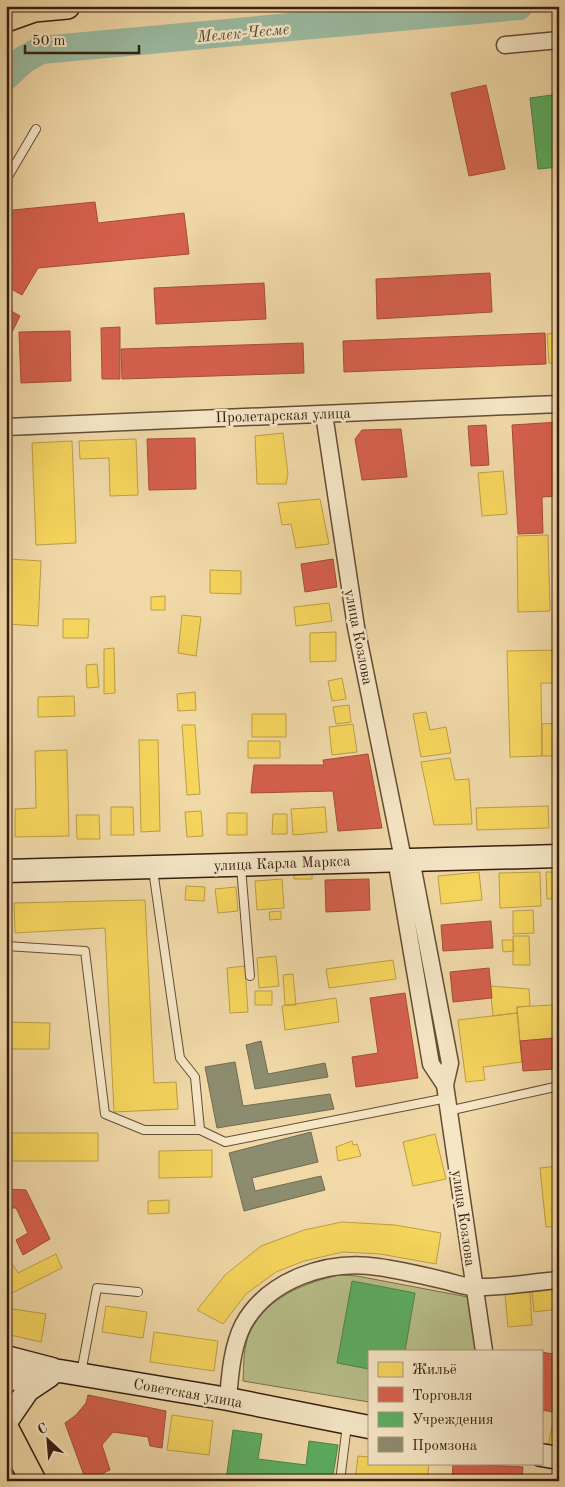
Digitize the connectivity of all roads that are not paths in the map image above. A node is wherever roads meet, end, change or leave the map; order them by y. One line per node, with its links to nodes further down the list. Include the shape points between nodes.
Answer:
1 (67, 6): 2 (main road, via 34,10)
2 (6, 19)
3 (559, 40): 4 (street)
4 (505, 45)
5 (36, 129): 6 (lane)
6 (6, 180)
7 (559, 404): 8 (street, Пролетарская улица)
8 (324, 414): 9 (street, Пролетарская улица); 11 (street, улица Козлова, via 356,627)
9 (6, 427)
10 (559, 856): 11 (main road, улица Карла Маркса)
11 (403, 859): 12 (main road, улица Карла Маркса); 18 (street, улица Козлова, via 450,1063)
12 (240, 865): 13 (main road, улица Карла Маркса); 16 (lane)
13 (152, 868): 14 (main road, улица Карла Маркса); 19 (lane, via 180,1058 195,1077)
14 (6, 871)
15 (6, 946): 19 (lane, via 86,950 105,1114 144,1130)
16 (250, 976)
17 (559, 1086): 18 (lane)
18 (446, 1098): 19 (lane, via 225,1142); 21 (street, улица Козлова)
19 (200, 1130)
20 (559, 1280): 21 (street)
21 (474, 1287): 23 (street, улица Козлова); 27 (street, via 376,1266 343,1266 297,1278 263,1299 242,1327 229,1377)
22 (138, 1292): 25 (lane, via 97,1288)
23 (484, 1350)
24 (6, 1358): 25 (main road)
25 (70, 1373): 26 (main road, Советская улица); 27 (main road, Советская улица); 28 (main road, via 42,1380 28,1390)
26 (6, 1380)
27 (228, 1399): 29 (main road, Советская улица)
28 (6, 1422)
29 (358, 1425): 34 (lane)
30 (6, 1429): 33 (main road)
31 (542, 1455): 32 (main road)
32 (559, 1458)
33 (33, 1481)
34 (340, 1481)

